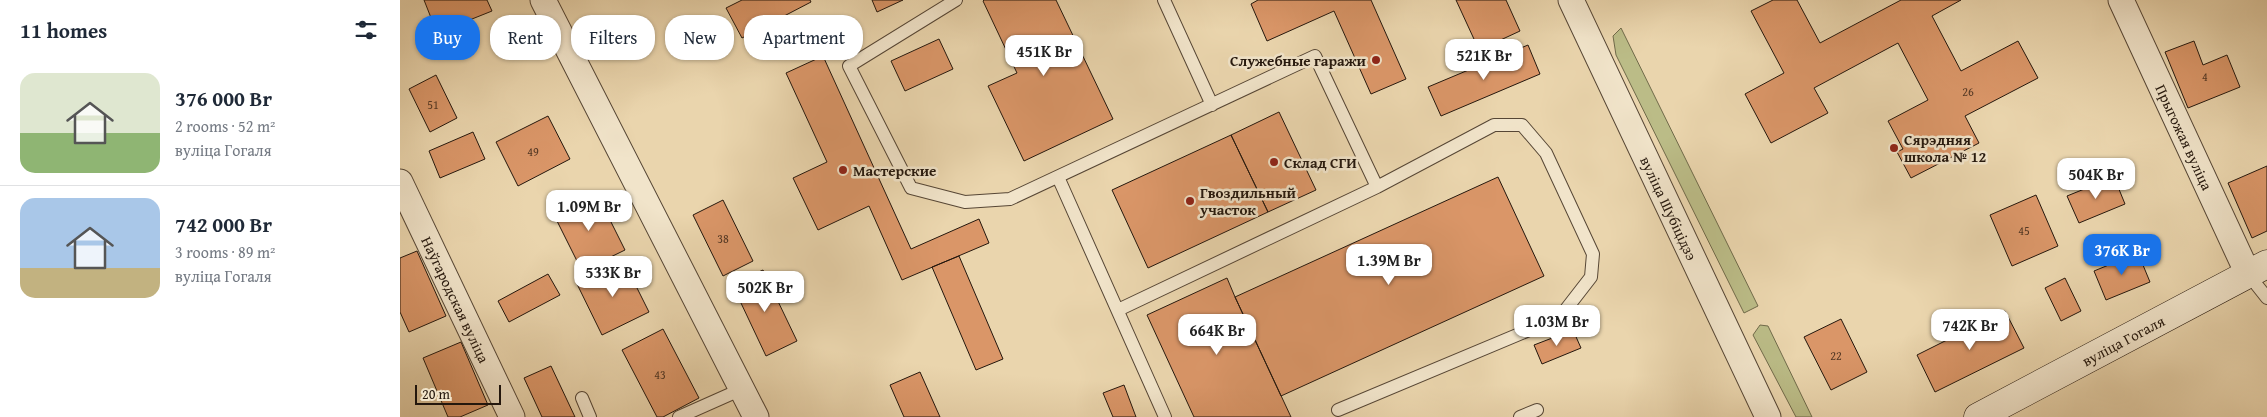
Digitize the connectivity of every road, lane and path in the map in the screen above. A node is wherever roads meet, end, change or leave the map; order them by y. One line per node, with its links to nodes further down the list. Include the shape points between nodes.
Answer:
1 (543, 0): 13 (street)
2 (956, 0): 7 (lane, via 849,66 911,188 965,202 1010,199)
3 (1164, 0): 6 (lane)
4 (1571, 0): 24 (street, вуліца Шубіцідзэ)
5 (2120, 0): 10 (street, Прыгожая вуліца)
6 (1212, 106): 7 (lane); 9 (lane, via 1315,56)
7 (1058, 176): 12 (lane)
8 (400, 182): 18 (street, Наўгародская вуліца)
9 (1377, 187): 12 (lane); 15 (lane, via 1494,124 1522,125 1546,153 1593,254 1591,277 1560,317)
10 (2258, 269): 11 (lane); 17 (street, вуліца Гогаля)
11 (2267, 298)
12 (1118, 310): 22 (lane)
13 (742, 389): 20 (lane); 21 (street)
14 (582, 398): 19 (lane)
15 (1338, 410)
16 (1537, 410): 23 (lane)
17 (1989, 415)
18 (512, 417)
19 (590, 417)
20 (679, 417)
21 (756, 417)
22 (1166, 417)
23 (1520, 417)
24 (1768, 417)

